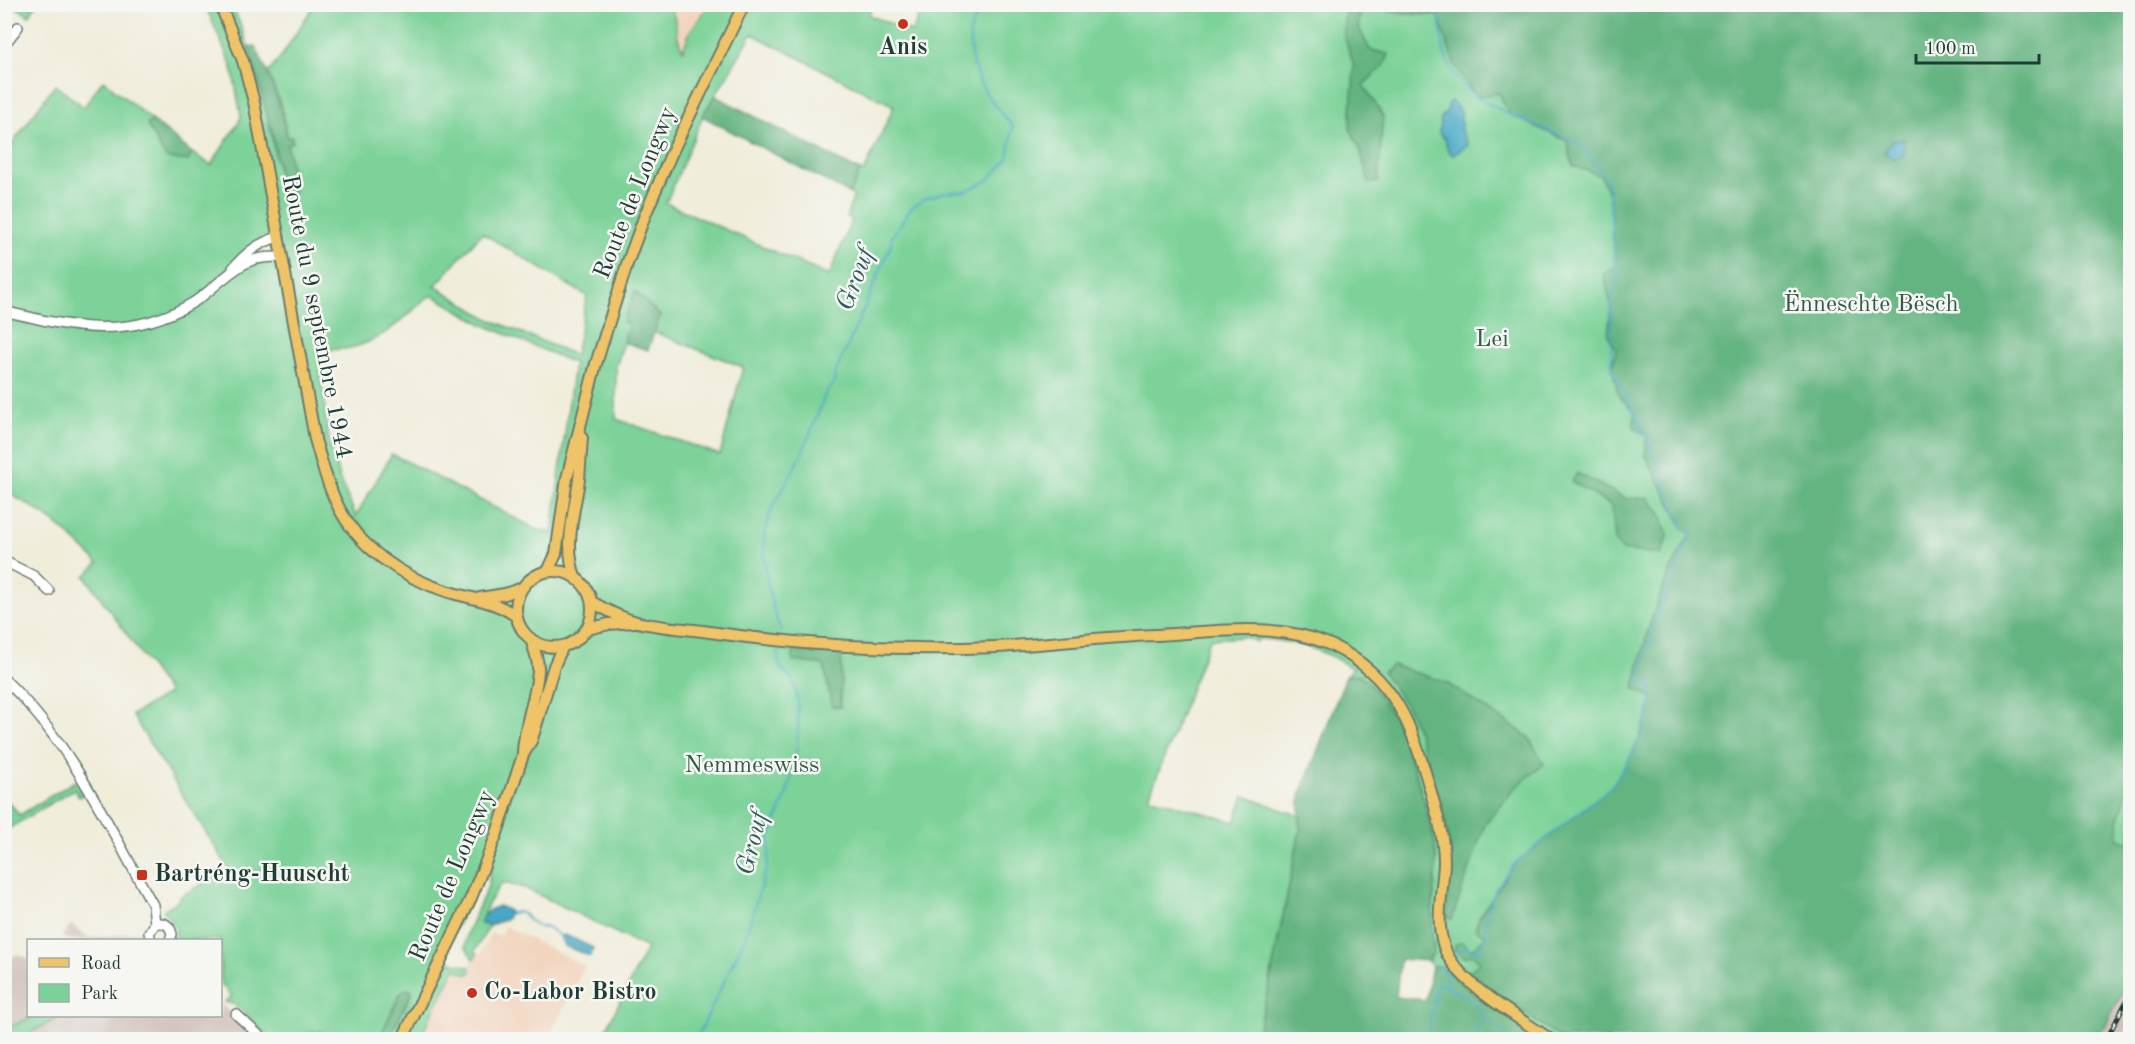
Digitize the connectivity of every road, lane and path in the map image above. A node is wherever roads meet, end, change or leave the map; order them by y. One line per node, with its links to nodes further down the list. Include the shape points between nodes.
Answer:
1 (220, 4): 5 (main road, Route du 9 septembre 1944, via 254,102)
2 (744, 4): 9 (main road, Route de Longwy, via 645,215 615,298)
3 (18, 27): 4 (street)
4 (4, 45)
5 (278, 237): 6 (main road, Route du 9 septembre 1944); 7 (street, via 248,252)
6 (281, 257): 7 (street, via 249,261); 15 (main road, Route du 9 septembre 1944, via 315,439 338,506 353,529 390,565 431,586)
7 (215, 287): 8 (street, via 175,312 123,327 72,327)
8 (4, 311)
9 (585, 405): 11 (main road, Route de Longwy, via 567,478 556,554); 12 (main road, Route de Longwy, via 569,547)
10 (4, 561): 14 (street, via 34,576)
11 (548, 571): 12 (main road); 13 (main road)
12 (575, 576): 16 (main road)
13 (522, 588): 15 (main road); 17 (main road)
14 (49, 591)
15 (476, 598): 17 (main road, Route du 9 septembre 1944, via 501,606)
16 (592, 602): 18 (main road); 19 (main road)
17 (517, 617): 20 (main road)
18 (637, 622): 19 (main road); 30 (main road, via 862,648 996,647 1254,631 1297,635 1333,646 1377,678 1395,699 1412,731 1443,843 1439,927 1447,954 1477,988)
19 (587, 629): 21 (main road, via 573,643)
20 (531, 639): 21 (main road, via 546,647); 23 (main road, Route de Longwy, via 538,672 523,738)
21 (563, 646): 23 (main road, Route de Longwy)
22 (4, 679): 24 (street, via 58,741 153,905)
23 (523, 755): 29 (main road, Route de Longwy, via 471,898)
24 (155, 924): 25 (street, via 149,933); 26 (street, via 163,922 169,926)
25 (151, 939)
26 (170, 939)
27 (236, 1014): 28 (street)
28 (264, 1040)
29 (402, 1040)
30 (1551, 1040)

